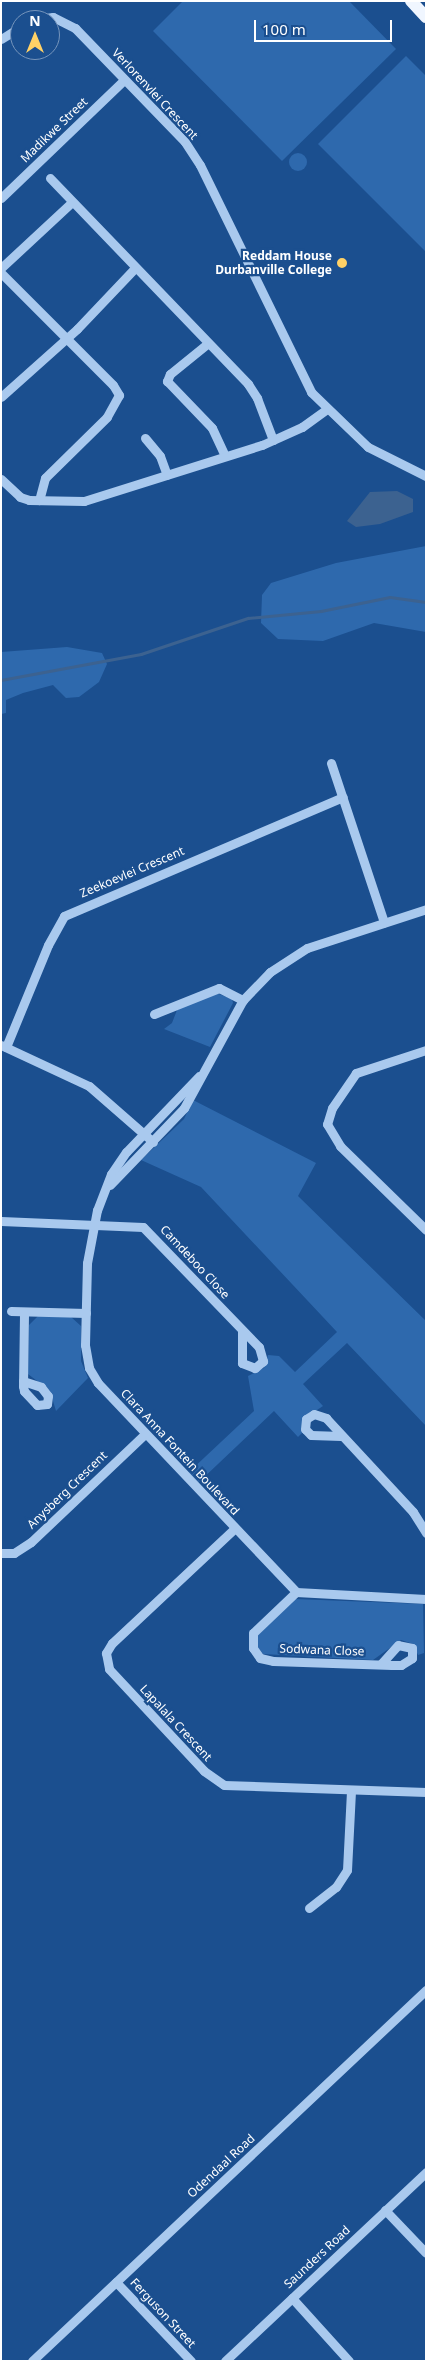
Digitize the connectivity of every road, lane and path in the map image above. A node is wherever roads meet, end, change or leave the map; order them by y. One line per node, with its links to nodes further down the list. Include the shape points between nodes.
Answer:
1 (410, 1): 2 (main road)
2 (426, 17)
3 (60, 20): 4 (street, Verlorenvlei Crescent, via 70,24)
4 (124, 80): 6 (street, Madikwe Street); 14 (street, Verlorenvlei Crescent, via 196,157 300,374)
5 (50, 178): 7 (street)
6 (1, 198)
7 (72, 202): 8 (street); 9 (street)
8 (1, 268)
9 (134, 269): 11 (street); 12 (street)
10 (1, 273): 11 (street)
11 (67, 337): 13 (street); 21 (street, via 113,385 119,401 107,418 45,478)
12 (207, 344): 16 (street, via 253,391); 17 (street, via 170,374 167,381 212,428)
13 (1, 397)
14 (327, 409): 16 (street, via 302,427); 19 (street, Verlorenvlei Crescent, via 368,447)
15 (145, 438): 18 (street, via 160,456)
16 (273, 440): 17 (street)
17 (225, 456): 18 (street)
18 (167, 475): 21 (street, via 75,503)
19 (426, 476)
20 (1, 479): 21 (street, via 20,497)
21 (40, 500)
22 (331, 763): 23 (street)
23 (343, 797): 25 (street); 28 (street, Zeekoevlei Crescent, via 64,916 55,929)
24 (426, 909): 25 (street, Clara Anna Fontein Boulevard)
25 (384, 922): 26 (street, Clara Anna Fontein Boulevard, via 286,959)
26 (243, 1000): 27 (street, via 219,988); 30 (street, Clara Anna Fontein Boulevard)
27 (154, 1014)
28 (4, 1046): 31 (street, Zeekoevlei Crescent, via 89,1086)
29 (426, 1050): 36 (street, via 356,1073 332,1108 327,1124 340,1146)
30 (199, 1076): 31 (street, Clara Anna Fontein Boulevard); 32 (street, Clara Anna Fontein Boulevard, via 184,1108)
31 (143, 1132): 32 (street, Zeekoevlei Crescent); 33 (street, Clara Anna Fontein Boulevard, via 117,1165)
32 (153, 1142): 33 (street, Clara Anna Fontein Boulevard)
33 (110, 1185): 35 (street, Clara Anna Fontein Boulevard)
34 (1, 1221): 35 (street)
35 (92, 1224): 39 (street, Clara Anna Fontein Boulevard); 40 (street, Camdeboo Close, via 135,1225 153,1234)
36 (426, 1230)
37 (11, 1312): 38 (street)
38 (24, 1312): 39 (street); 41 (street)
39 (86, 1313): 42 (street, Clara Anna Fontein Boulevard, via 88,1368)
40 (242, 1331)
41 (23, 1381)
42 (145, 1434): 44 (street, Clara Anna Fontein Boulevard); 46 (street, Anysberg Crescent, via 31,1542 14,1553)
43 (341, 1436): 45 (street, via 414,1512)
44 (234, 1528): 47 (street, Clara Anna Fontein Boulevard); 50 (street, Lapalala Crescent, via 112,1642 106,1653 108,1666 216,1781 234,1787)
45 (426, 1533)
46 (1, 1553)
47 (296, 1592): 48 (street); 49 (street, Sodwana Close, via 253,1634 253,1648 260,1658)
48 (426, 1599)
49 (381, 1664)
50 (351, 1790): 51 (street, Lapalala Crescent); 52 (street, via 347,1870 336,1887)
51 (426, 1792)
52 (309, 1908)
53 (426, 1990): 57 (street, Odendaal Road)
54 (426, 2172): 55 (street, Saunders Road)
55 (385, 2210): 56 (street); 58 (street, Saunders Road)
56 (426, 2253)
57 (116, 2282): 59 (street, Odendaal Road); 60 (street, Ferguson Street)
58 (292, 2298): 61 (street, Saunders Road); 62 (street)
59 (32, 2361)
60 (191, 2361)
61 (226, 2361)
62 (349, 2361)

